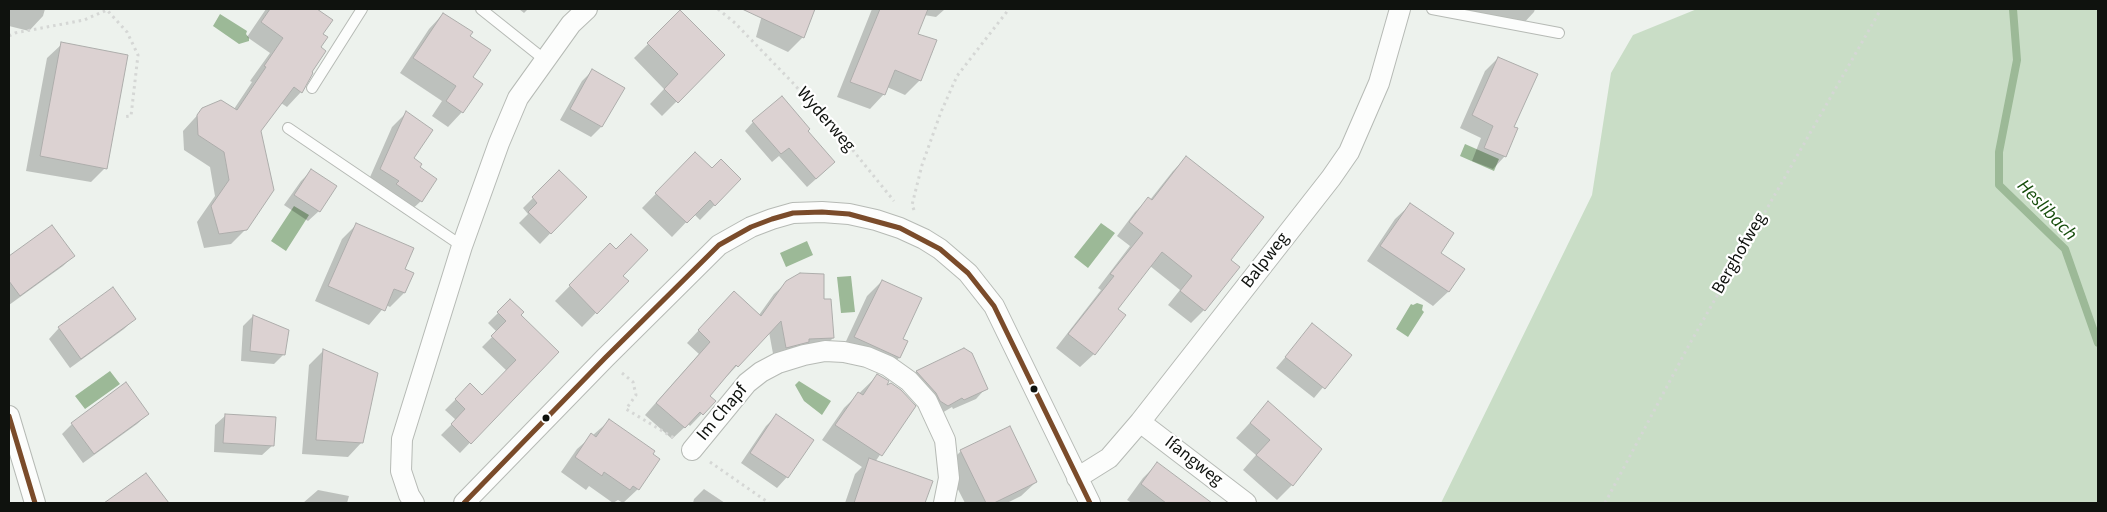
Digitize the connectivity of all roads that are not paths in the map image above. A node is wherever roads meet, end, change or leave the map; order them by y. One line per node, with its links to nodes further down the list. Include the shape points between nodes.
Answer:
1 (362, 9): 8 (lane)
2 (481, 9): 7 (lane)
3 (587, 9): 7 (street, via 571,24)
4 (1400, 9): 12 (street, Balpweg, via 1379,83 1349,152)
5 (1432, 9): 6 (lane)
6 (1559, 33)
7 (544, 60): 10 (street, via 518,98)
8 (312, 88)
9 (288, 128): 10 (lane)
10 (462, 246): 16 (street, via 402,439 401,471)
11 (9, 416): 15 (street)
12 (1140, 422): 14 (street, Balpweg, via 1109,458); 20 (street, Ifangweg)
13 (692, 450): 18 (street, Im Chapf, via 742,389 761,372 804,355 825,350 844,352 888,366 909,381 926,401 945,440 949,478)
14 (1077, 478): 17 (street, via 994,306 968,273 924,239 876,220 822,212 794,214 765,222 720,245); 19 (street)
15 (35, 503)
16 (414, 503)
17 (464, 503)
18 (944, 503)
19 (1090, 503)
20 (1246, 503)

